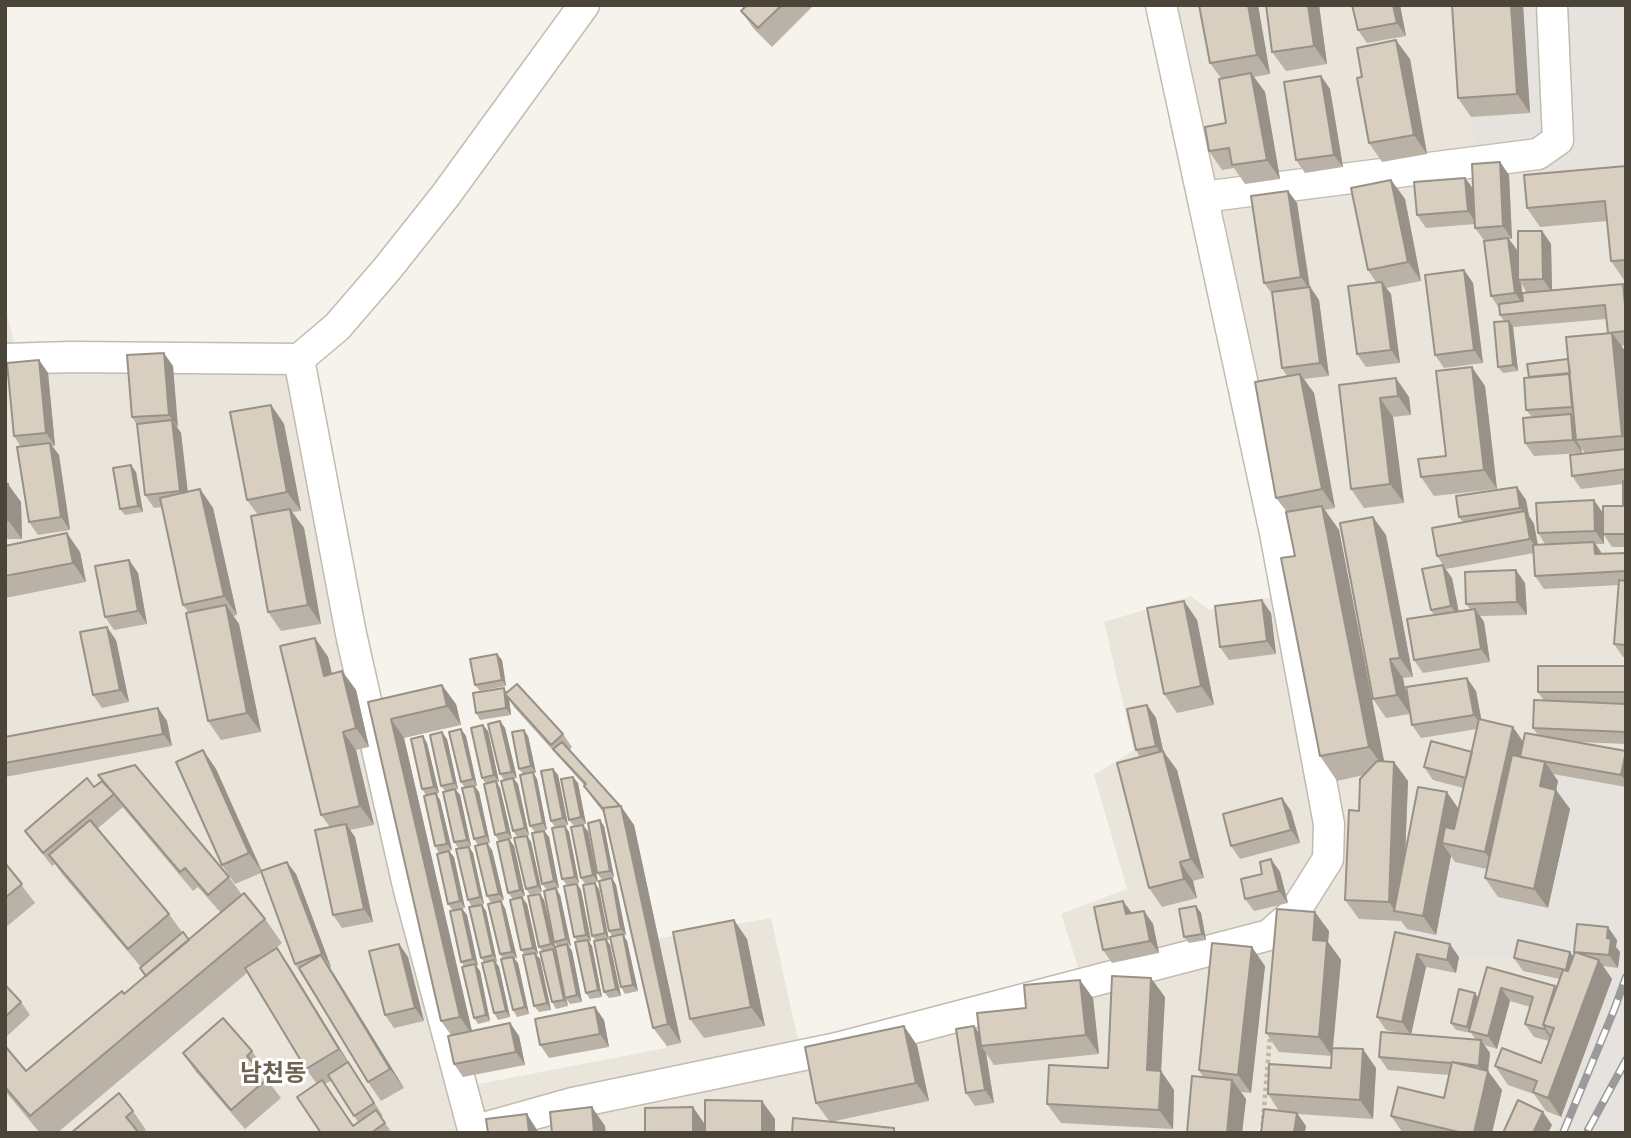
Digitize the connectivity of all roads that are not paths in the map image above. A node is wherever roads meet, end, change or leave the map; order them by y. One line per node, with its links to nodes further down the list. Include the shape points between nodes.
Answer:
1 (584, 5): 6 (street, via 387,269 337,327)
2 (1161, 5): 4 (street)
3 (1552, 5): 4 (street, via 1558,139 1538,153)
4 (1203, 197): 8 (street, via 1275,533 1329,824 1328,859 1294,913 1269,936 837,1048 573,1104 484,1128)
5 (5, 359): 6 (street)
6 (299, 359): 7 (street, via 351,634 396,833)
7 (474, 1133)
8 (482, 1133)

